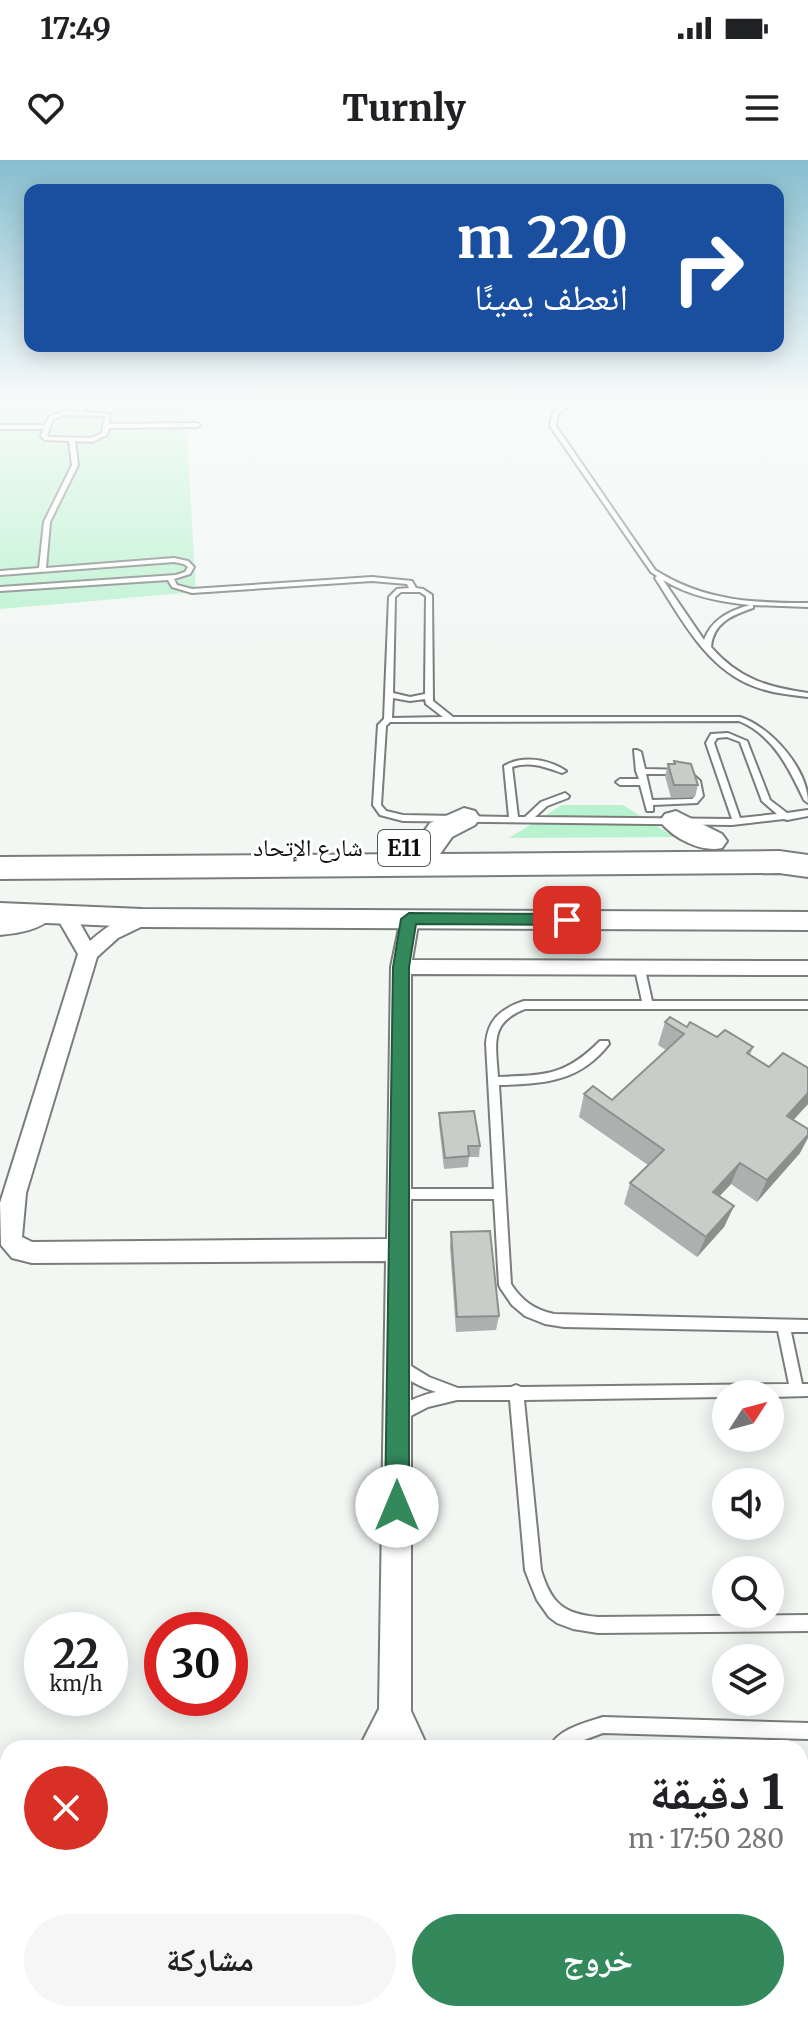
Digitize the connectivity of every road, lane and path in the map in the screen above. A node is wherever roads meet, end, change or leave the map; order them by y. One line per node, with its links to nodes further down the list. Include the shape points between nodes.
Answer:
1 (64, 487): 3 (lane, via 47,522)
2 (595, 487): 4 (lane)
3 (42, 570): 5 (lane); 6 (lane, via 168,560 190,564 188,573)
4 (653, 571): 9 (lane, via 701,594); 11 (lane)
5 (0, 573)
6 (170, 577): 7 (lane); 8 (lane, via 174,586 192,591 372,579 405,580)
7 (0, 589)
8 (413, 589): 12 (lane, via 399,590 392,597); 14 (lane, via 429,595)
9 (759, 605): 10 (lane); 11 (lane, via 719,621 709,634)
10 (808, 605)
11 (707, 649): 13 (lane, via 721,665 750,682)
12 (390, 695): 14 (lane); 16 (lane)
13 (808, 695)
14 (429, 696): 17 (lane, via 433,707)
15 (716, 718): 17 (lane); 18 (lane); 25 (lane, via 740,719 761,728)
16 (388, 720): 17 (lane); 28 (lane, via 380,738 379,809 395,818)
17 (451, 720)
18 (723, 735): 32 (lane, via 709,740); 33 (lane, via 745,744 766,801)
19 (637, 752): 21 (lane)
20 (562, 771): 29 (lane, via 535,762 508,766)
21 (640, 771): 23 (lane); 26 (lane, via 685,772 696,781 699,796 694,801)
22 (620, 782): 23 (lane)
23 (643, 782): 26 (lane)
24 (565, 796): 30 (lane, via 544,804)
25 (808, 800)
26 (649, 803): 31 (lane)
27 (808, 813): 33 (lane)
28 (464, 818): 29 (lane); 36 (highway, via 441,830)
29 (514, 818): 30 (lane)
30 (529, 818): 31 (lane)
31 (665, 821): 32 (lane); 34 (highway)
32 (737, 821): 33 (lane)
33 (798, 829): 34 (highway, شارع الإتحاد / E11)
34 (711, 841): 36 (highway, شارع الإتحاد / E11)
35 (0, 848): 36 (highway, شارع الإتحاد / E11)
36 (428, 848)
37 (801, 865): 38 (highway)
38 (0, 868)
39 (0, 886): 40 (highway, شارع الإتحاد / E11)
40 (808, 887)
41 (0, 912): 42 (main road)
42 (56, 915): 43 (main road); 46 (street); 47 (street)
43 (142, 918): 44 (main road); 47 (street, via 111,933)
44 (409, 919): 45 (main road); 49 (street)
45 (803, 922)
46 (0, 928)
47 (88, 954): 57 (street, via 1,1226 3,1239 13,1249)
48 (639, 965): 49 (street); 50 (street); 51 (lane)
49 (401, 967): 55 (street)
50 (808, 968)
51 (647, 1003): 52 (lane); 54 (lane, via 524,1005 509,1010 491,1030)
52 (808, 1005)
53 (604, 1044): 54 (lane, via 578,1070 562,1076)
54 (493, 1081): 56 (lane)
55 (400, 1194): 56 (lane); 57 (street)
56 (501, 1194): 58 (lane, via 505,1285 527,1312 564,1321)
57 (397, 1250): 60 (street)
58 (783, 1325): 59 (lane); 61 (lane)
59 (808, 1326)
60 (398, 1364): 63 (lane); 64 (street)
61 (803, 1390): 62 (lane)
62 (516, 1391): 63 (lane); 65 (lane, via 533,1570 540,1593 555,1613 576,1624 598,1625)
63 (457, 1394): 64 (lane, via 426,1401)
64 (398, 1417): 66 (street)
65 (808, 1623)
66 (395, 1712): 68 (street); 69 (street)
67 (808, 1731): 70 (lane, via 603,1725)
68 (380, 1740)
69 (407, 1740)
70 (568, 1740)

